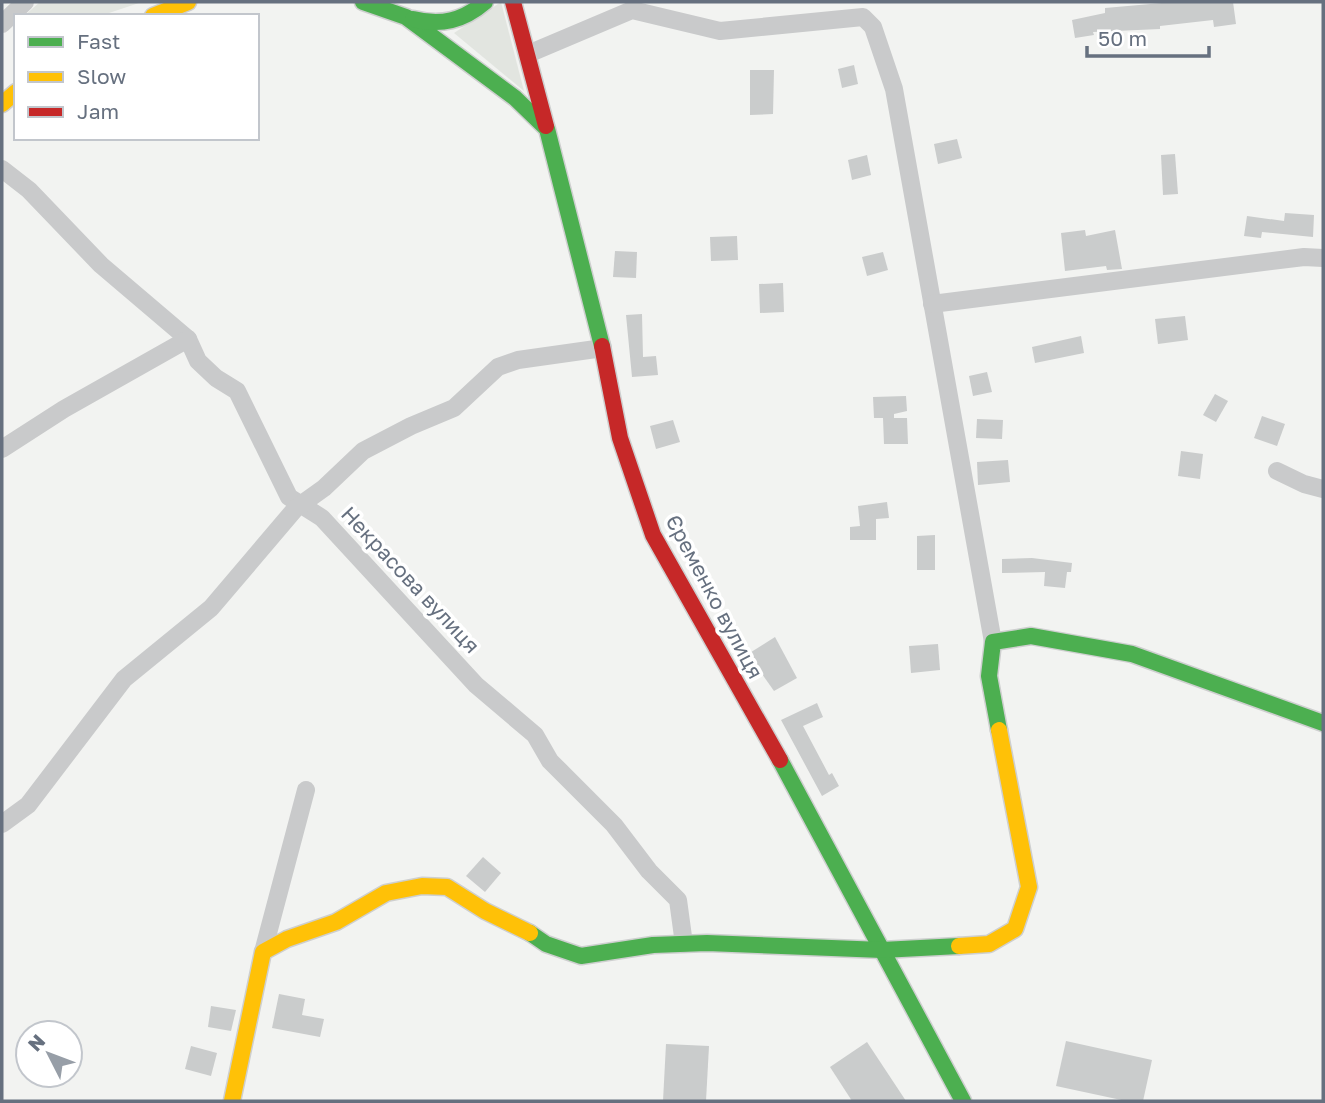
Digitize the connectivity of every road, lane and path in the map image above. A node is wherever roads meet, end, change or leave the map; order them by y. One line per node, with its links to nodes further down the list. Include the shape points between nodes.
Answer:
1 (188, 2): 6 (street)
2 (363, 2): 7 (street)
3 (390, 2): 7 (street)
4 (485, 2): 7 (street, via 455,21 431,23)
5 (513, 2): 8 (street, Єременко вулиця)
6 (158, 14)
7 (406, 17): 9 (street, via 515,98)
8 (528, 54): 9 (street, Єременко вулиця); 12 (street, via 632,10 720,31 863,17 873,27 894,89)
9 (547, 129): 14 (street, Єременко вулиця)
10 (2, 169): 13 (street, Некрасова вулиця, via 29,190 101,265)
11 (1323, 258): 12 (street)
12 (932, 304): 19 (street)
13 (188, 340): 15 (street); 18 (street, Некрасова вулиця, via 198,361 237,391 289,497)
14 (603, 348): 18 (street, via 498,367 454,408 363,452); 24 (street, Єременко вулиця, via 620,438 653,535)
15 (2, 449)
16 (1277, 471): 17 (street)
17 (1323, 489)
18 (301, 504): 22 (street, via 211,608 124,679 28,805); 23 (street, Некрасова вулиця, via 322,518 476,685 535,735 550,761 614,825 649,872 678,900)
19 (993, 642): 20 (street, via 1031,636 1132,654); 24 (street, via 989,676 1029,887 1015,929 989,944)
20 (1323, 723)
21 (306, 790): 25 (street)
22 (2, 824)
23 (684, 944): 24 (street); 25 (street, via 581,956 546,944 447,887 422,886 386,892 336,922)
24 (882, 950): 27 (street, Єременко вулиця)
25 (263, 952): 26 (street)
26 (232, 1101)
27 (963, 1101)

